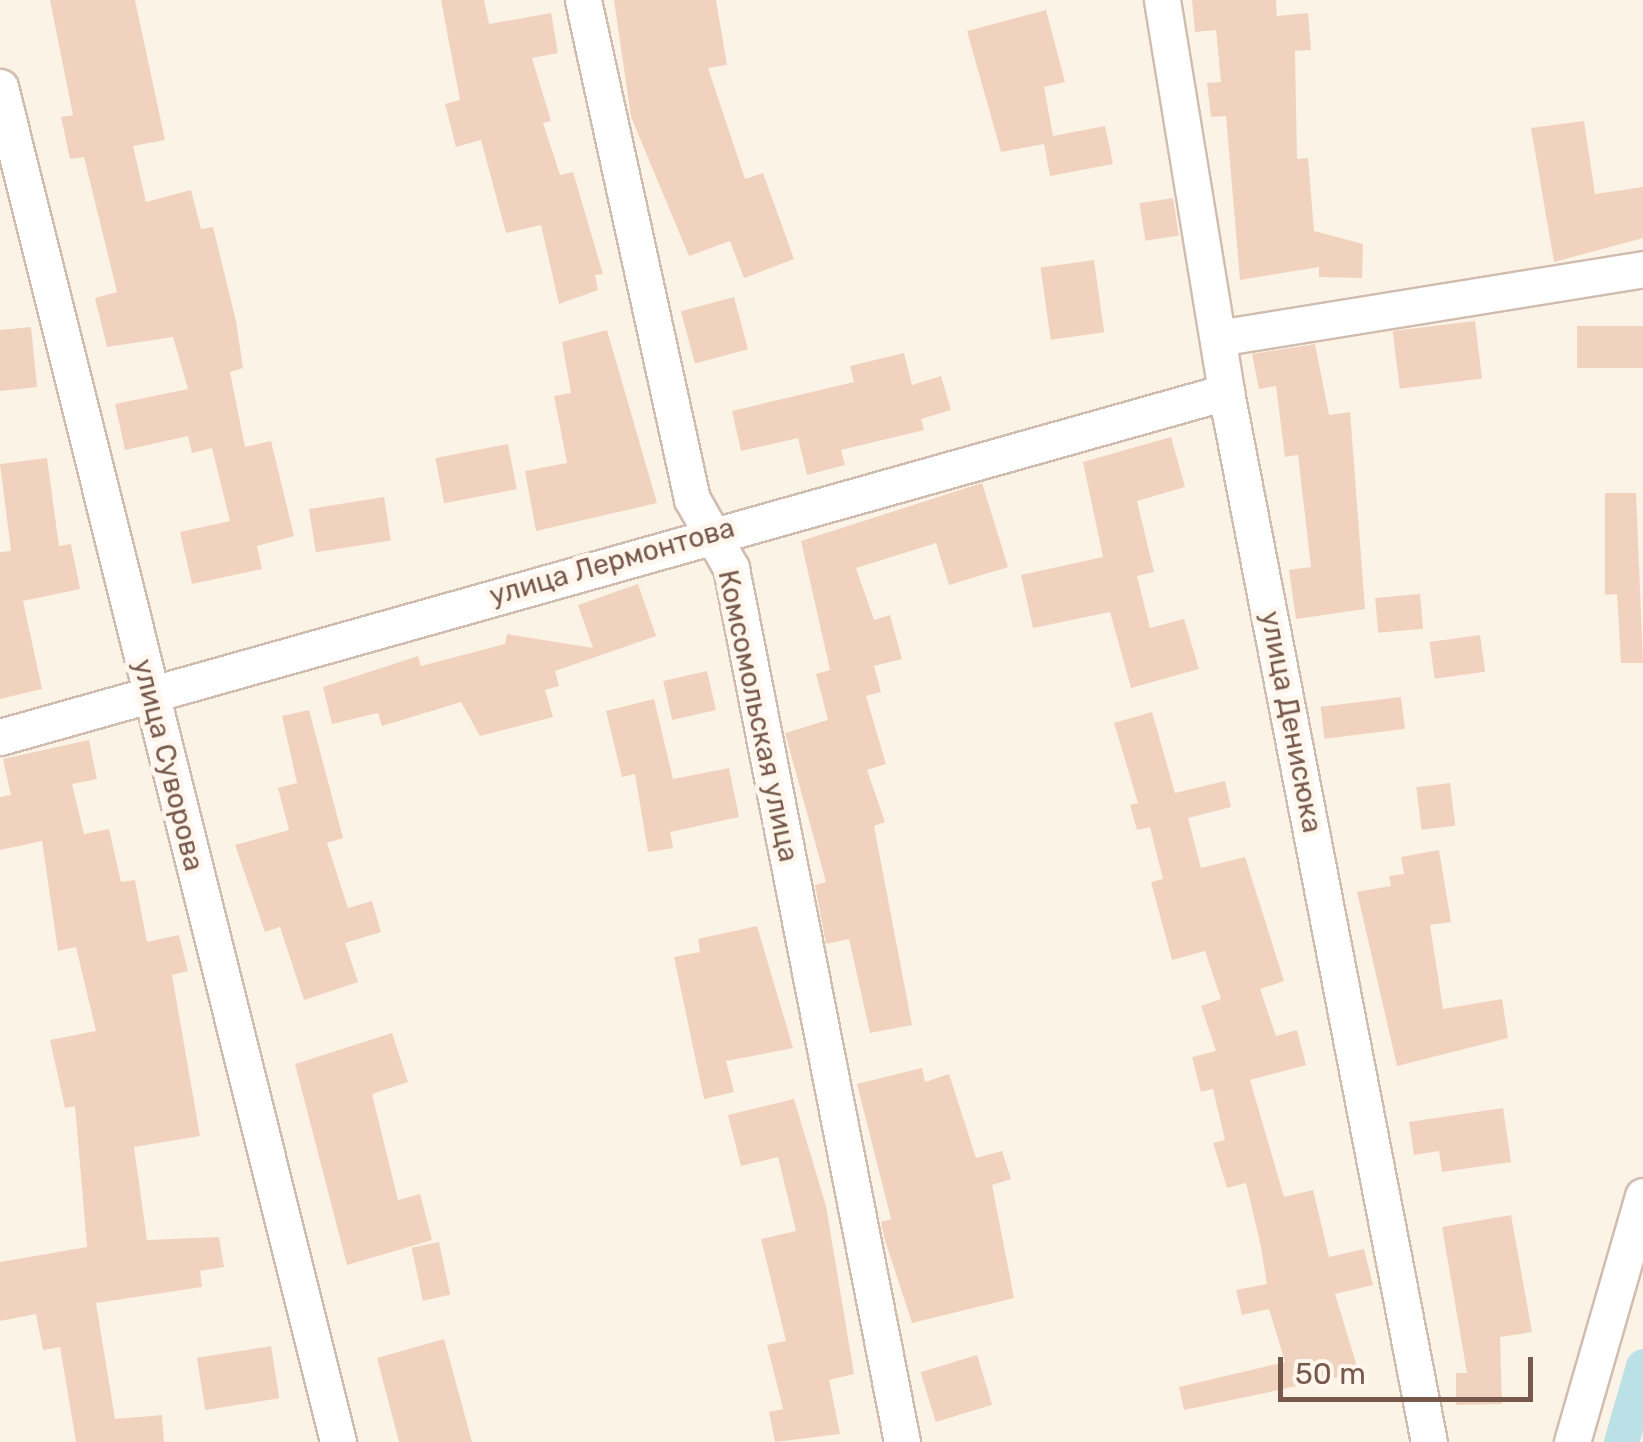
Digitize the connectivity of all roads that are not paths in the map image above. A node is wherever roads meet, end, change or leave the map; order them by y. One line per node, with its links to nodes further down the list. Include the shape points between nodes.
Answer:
1 (582, 0): 7 (street, Комсомольская улица, via 692,499)
2 (1162, 0): 5 (street, улица Денисюка)
3 (0, 86): 8 (street, улица Суворова)
4 (1643, 269): 5 (street)
5 (1218, 338): 6 (street, улица Денисюка)
6 (1226, 392): 7 (street, улица Лермонтова); 13 (street, улица Денисюка)
7 (710, 532): 8 (street, улица Лермонтова); 12 (street, Комсомольская улица, via 731,568)
8 (151, 698): 9 (street, улица Лермонтова); 11 (street, улица Суворова)
9 (0, 738)
10 (1643, 1196): 14 (street)
11 (338, 1442)
12 (902, 1442)
13 (1429, 1442)
14 (1572, 1442)

